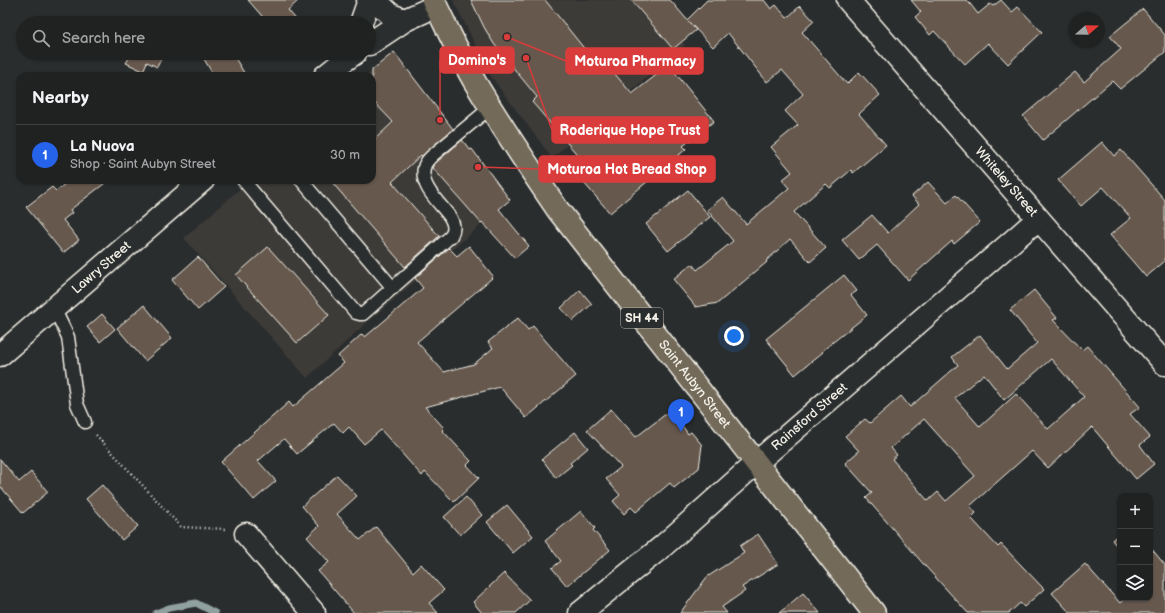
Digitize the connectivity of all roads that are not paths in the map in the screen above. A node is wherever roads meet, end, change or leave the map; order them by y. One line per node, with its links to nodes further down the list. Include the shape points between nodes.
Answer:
1 (369, 0): 5 (street)
2 (375, 0): 6 (street, via 392,15)
3 (848, 0): 14 (street, Whiteley Street)
4 (434, 3): 6 (street); 10 (highway, Saint Aubyn Street / SH 44, via 472,78)
5 (364, 16)
6 (405, 20): 7 (street)
7 (376, 39)
8 (343, 60): 9 (street)
9 (330, 72)
10 (491, 107): 15 (lane, via 426,162 425,181 450,217 454,232); 20 (highway, Saint Aubyn Street / SH 44, via 523,160 558,210)
11 (198, 184): 16 (street, Lawry Street)
12 (245, 184): 15 (lane, via 356,312 366,312)
13 (304, 184): 15 (lane)
14 (1038, 219): 18 (street, Whiteley Street); 20 (street, Rainsford Street)
15 (393, 288)
16 (54, 308): 17 (street, Lawry Street); 19 (lane, via 68,337 77,404)
17 (0, 356)
18 (1165, 364)
19 (85, 422)
20 (756, 463): 23 (street, Rainsford Street, via 663,546); 24 (highway, Saint Aubyn Street / SH 44)
21 (246, 534): 22 (street)
22 (314, 613)
23 (580, 613)
24 (874, 613)

